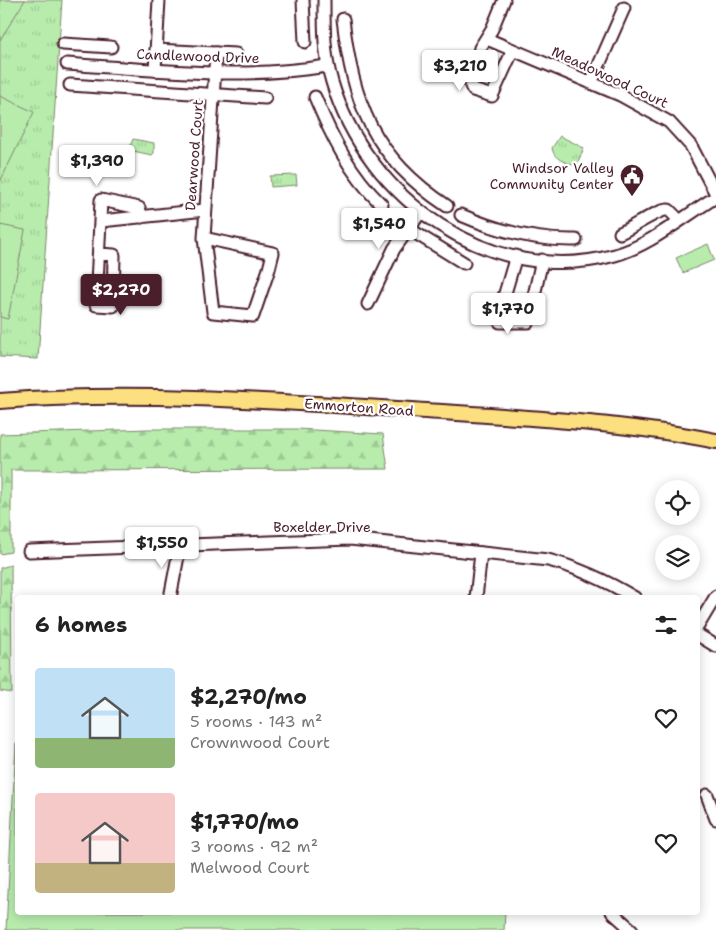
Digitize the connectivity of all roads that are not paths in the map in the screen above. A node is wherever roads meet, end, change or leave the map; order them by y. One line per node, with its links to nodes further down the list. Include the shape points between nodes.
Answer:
1 (159, 0): 14 (street)
2 (302, 0): 8 (street)
3 (324, 0): 7 (street)
4 (504, 0): 9 (street)
5 (624, 8): 24 (street)
6 (343, 19): 27 (street)
7 (324, 22): 8 (street); 20 (street)
8 (303, 23): 10 (street)
9 (487, 39): 15 (street, Meadowood Court); 15 (street, via 480,48 471,86 474,90 492,96)
10 (305, 42)
11 (63, 44): 12 (street)
12 (88, 45): 13 (street); 19 (street)
13 (111, 47)
14 (156, 50): 16 (street); 22 (street)
15 (512, 50): 24 (street, Meadowood Court)
16 (216, 53): 17 (street); 23 (street, Dearwood Court)
17 (236, 54)
18 (67, 64): 19 (street, Candlewood Drive)
19 (87, 65): 21 (street, Candlewood Drive)
20 (327, 66): 23 (street, Candlewood Drive, via 282,72); 30 (street)
21 (122, 68): 22 (street, Candlewood Drive); 26 (street)
22 (154, 70): 23 (street, Candlewood Drive)
23 (215, 74): 28 (street, Dearwood Court)
24 (591, 83): 36 (street, Meadowood Court, via 677,128 691,146)
25 (70, 85): 26 (street)
26 (120, 88): 28 (street)
27 (355, 91): 30 (street); 34 (street, via 376,134)
28 (214, 95): 31 (street); 39 (street, Dearwood Court)
29 (315, 97): 33 (street)
30 (336, 97): 32 (street)
31 (265, 98)
32 (360, 146): 33 (street); 35 (street)
33 (342, 156): 37 (street)
34 (393, 159): 35 (street); 38 (street, via 406,174)
35 (379, 171): 40 (street)
36 (716, 195): 43 (street)
37 (382, 206)
38 (447, 206)
39 (205, 210): 42 (street); 47 (street, Dearwood Court)
40 (420, 213): 45 (street); 51 (street, via 462,239)
41 (460, 215): 48 (street, via 497,230)
42 (142, 217): 44 (street); 44 (street, via 139,208 101,200)
43 (679, 220): 46 (street, via 669,210 662,209); 52 (street, via 616,255 576,262)
44 (100, 221): 50 (street)
45 (409, 230): 53 (street); 54 (street, via 394,249)
46 (620, 233)
47 (204, 238): 47 (street, Dearwood Court, via 213,312 253,316 272,253)
48 (534, 238): 49 (street); 52 (street)
49 (576, 240)
50 (99, 254)
51 (516, 256): 52 (street); 52 (street, via 498,317 500,322 528,322)
52 (536, 260)
53 (464, 263)
54 (368, 304)
55 (0, 401): 56 (main road, Emmorton Road, via 124,396 230,398 573,421)
56 (716, 441)
57 (180, 546): 58 (street, Boxelder Drive); 59 (street, Boxelder Drive, via 350,539); 61 (street)
58 (29, 551)
59 (481, 553): 60 (street, Boxelder Drive, via 566,565 605,580); 62 (street)
60 (621, 594)
61 (171, 595)
62 (476, 595)
63 (716, 596): 64 (street)
64 (700, 623)
65 (700, 636): 66 (street)
66 (716, 646)
67 (707, 795): 68 (street)
68 (716, 819)
69 (615, 915): 70 (street)
70 (626, 928)

